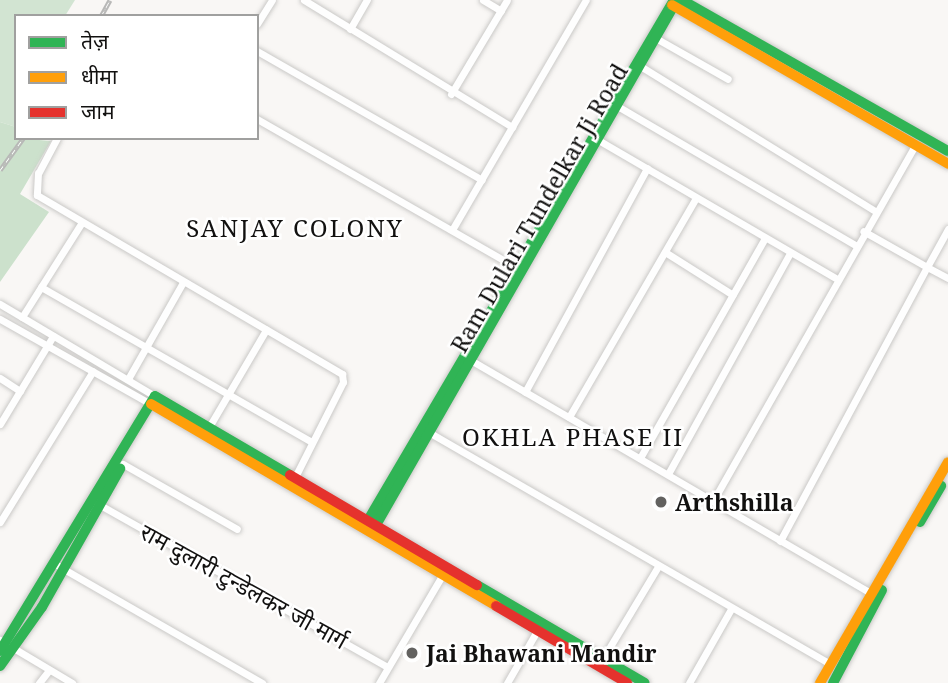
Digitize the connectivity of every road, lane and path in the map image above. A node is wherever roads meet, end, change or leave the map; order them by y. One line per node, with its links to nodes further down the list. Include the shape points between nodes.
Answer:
1 (272, 0): 9 (street)
2 (304, 0): 10 (street)
3 (367, 0): 10 (street)
4 (483, 0): 8 (street)
5 (507, 0): 8 (street)
6 (586, 0): 18 (street)
7 (673, 2): 11 (street, Ram Dulari Tundelkar Ji Road); 21 (street); 22 (street)
8 (501, 11): 15 (street)
9 (259, 21)
10 (350, 29): 15 (street)
11 (654, 37): 13 (street, Ram Dulari Tundelkar Ji Road); 14 (street)
12 (259, 52): 25 (street)
13 (638, 65): 16 (street, Ram Dulari Tundelkar Ji Road); 19 (street, Ram Dulari Tundelkar Ji Road); 27 (street)
14 (728, 79)
15 (451, 94): 18 (street)
16 (619, 107): 19 (street, Ram Dulari Tundelkar Ji Road); 33 (street)
17 (259, 120): 30 (street)
18 (512, 127): 25 (street)
19 (596, 138): 24 (street); 37 (street, Ram Dulari Tundelkar Ji Road)
20 (56, 140): 28 (street, via 34,190)
21 (916, 144): 23 (street); 27 (street)
22 (948, 152)
23 (948, 164)
24 (647, 168): 26 (street); 55 (street)
25 (482, 180): 30 (street)
26 (696, 198): 32 (street); 34 (street)
27 (875, 211): 31 (street)
28 (82, 222): 40 (street); 41 (street)
29 (948, 229): 36 (street)
30 (452, 230): 37 (street)
31 (863, 231): 33 (street); 36 (street)
32 (765, 238): 35 (street); 42 (street)
33 (855, 245): 38 (street)
34 (665, 252): 42 (street); 58 (street)
35 (790, 253): 38 (street); 66 (street)
36 (927, 267): 39 (street); 74 (street)
37 (521, 270): 50 (street, Ram Dulari Tundelkar Ji Road)
38 (835, 278): 69 (street)
39 (948, 278)
40 (183, 282): 46 (street); 49 (street)
41 (41, 287): 44 (street); 49 (street)
42 (733, 295): 63 (street)
43 (0, 304): 44 (street)
44 (22, 317): 47 (street)
45 (0, 319): 48 (street)
46 (266, 330): 56 (street); 62 (street, via 343,377)
47 (53, 336): 48 (street); 53 (street)
48 (47, 346): 51 (street); 54 (street)
49 (146, 347): 53 (street); 56 (street)
50 (469, 359): 55 (street); 61 (street, Ram Dulari Tundelkar Ji Road)
51 (93, 371): 57 (street); 71 (street)
52 (0, 378): 54 (street)
53 (128, 379): 57 (street)
54 (20, 391): 59 (street)
55 (526, 392): 58 (street)
56 (228, 394): 60 (street); 62 (street)
57 (156, 401): 60 (street); 65 (street); 72 (street); 75 (street)
58 (569, 417): 63 (street)
59 (0, 424)
60 (209, 427): 68 (street)
61 (428, 431): 72 (street, Ram Dulari Tundelkar Ji Road); 76 (street)
62 (312, 442): 68 (street)
63 (640, 458): 66 (street)
64 (948, 462): 78 (street)
65 (123, 464): 70 (street); 73 (street, राम दुलारी टुन्डेलकर जी मार्ग)
66 (668, 474): 69 (street)
67 (948, 474): 78 (street)
68 (296, 475): 72 (street)
69 (713, 500): 74 (street)
70 (100, 505): 75 (street); 85 (street, राम दुलारी टुन्डेलकर जी मार्ग)
71 (0, 522)
72 (370, 526): 77 (street)
73 (237, 529)
74 (780, 541): 78 (street)
75 (59, 567): 81 (street); 89 (street)
76 (657, 568): 79 (street); 82 (street)
77 (445, 571): 80 (street); 85 (street)
78 (876, 595): 83 (street); 96 (street)
79 (731, 609): 83 (street); 94 (street)
80 (539, 627): 82 (street); 91 (street)
81 (5, 646): 84 (street); 86 (street)
82 (601, 662): 92 (street); 93 (street)
83 (831, 664): 95 (street)
84 (0, 666)
85 (387, 667): 90 (street)
86 (50, 670): 87 (street); 88 (street)
87 (39, 683)
88 (72, 683)
89 (262, 683)
90 (379, 683)
91 (507, 683)
92 (627, 683)
93 (645, 683)
94 (689, 683)
95 (820, 683)
96 (833, 683)

